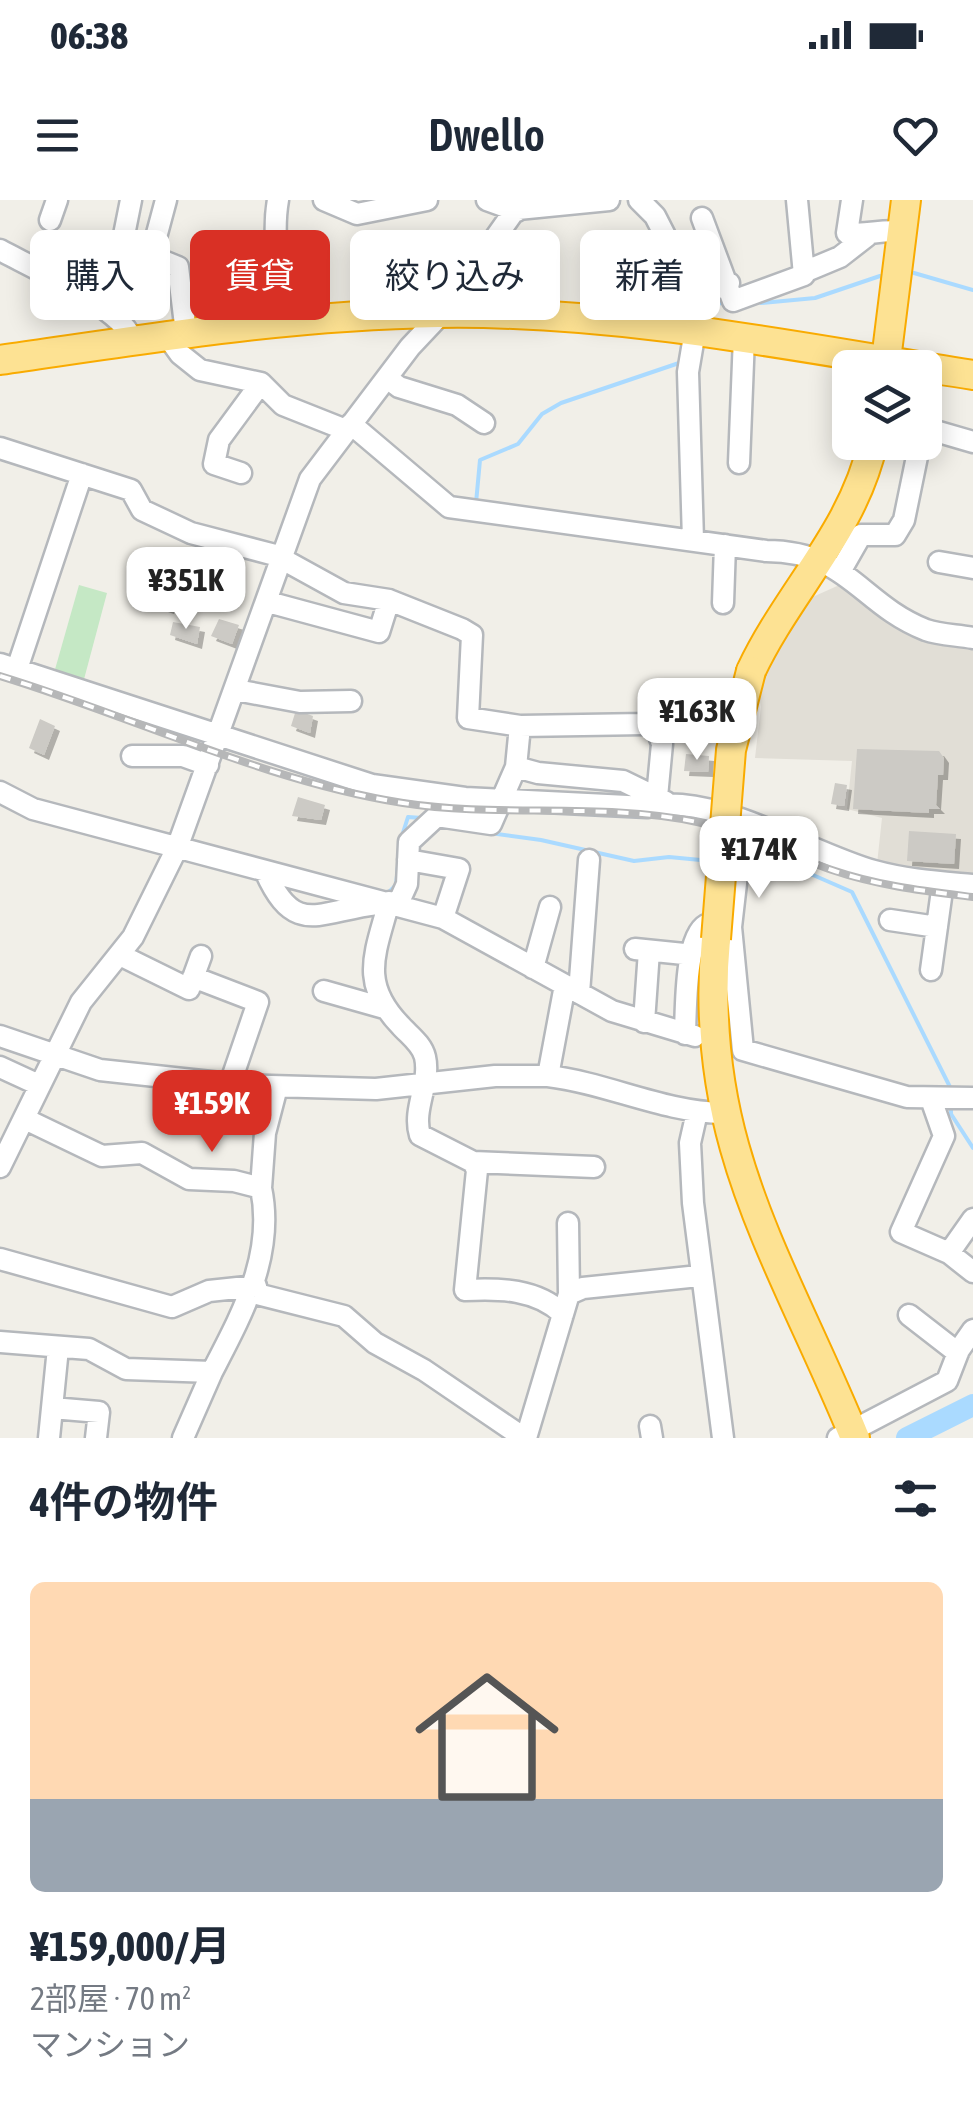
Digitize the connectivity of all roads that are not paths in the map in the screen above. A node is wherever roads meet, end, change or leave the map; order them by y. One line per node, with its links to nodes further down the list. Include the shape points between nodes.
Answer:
1 (131, 200): 14 (street)
2 (166, 200): 28 (street, via 150,256 178,267)
3 (278, 200): 27 (street)
4 (326, 200): 5 (street, via 357,214)
5 (427, 200)
6 (487, 200): 12 (street)
7 (609, 200): 12 (street)
8 (640, 200): 16 (street)
9 (797, 200): 20 (street)
10 (852, 200): 18 (street, via 847,233)
11 (906, 200): 17 (highway)
12 (519, 207): 15 (street)
13 (702, 218): 21 (street)
14 (125, 230)
15 (502, 230)
16 (662, 230)
17 (902, 232): 18 (street, via 881,229); 31 (highway)
18 (867, 236): 20 (street)
19 (0, 250): 30 (street, via 111,312 130,329)
20 (813, 268): 21 (street, via 733,302)
21 (728, 283): 22 (street)
22 (720, 287)
23 (350, 318): 27 (highway)
24 (436, 320): 36 (street)
25 (697, 320): 48 (street, via 688,372)
26 (707, 320): 29 (highway)
27 (282, 321): 28 (highway)
28 (176, 334): 30 (highway); 37 (street, via 180,354 200,370)
29 (744, 337): 32 (highway); 45 (street)
30 (132, 341): 33 (highway)
31 (887, 350)
32 (832, 354)
33 (0, 360)
34 (942, 371): 35 (highway)
35 (973, 375)
36 (387, 378): 38 (street, via 458,405); 39 (street)
37 (261, 383): 39 (street, via 282,405); 46 (street, via 219,440 214,464)
38 (484, 423)
39 (349, 427): 48 (street, via 449,507); 50 (street, via 310,479)
40 (942, 433): 41 (street)
41 (973, 442)
42 (0, 448): 47 (street)
43 (867, 460): 52 (highway)
44 (916, 460): 52 (street, via 895,535 861,535)
45 (739, 464)
46 (240, 473)
47 (82, 474): 50 (street, via 131,490 142,510 191,533); 58 (street)
48 (692, 540): 49 (street)
49 (724, 545): 52 (street, via 784,550); 56 (street)
50 (284, 558): 54 (street, via 344,593); 55 (street)
51 (938, 562): 53 (street)
52 (831, 565): 57 (street, via 908,621); 83 (highway, bridge, via 778,618 751,671 731,750)
53 (973, 568)
54 (389, 600): 55 (street, via 379,632); 63 (street, via 472,636 468,718)
55 (268, 602): 59 (street)
56 (723, 603)
57 (973, 638)
58 (9, 666): 64 (street)
59 (236, 690): 60 (street, via 300,702); 64 (street)
60 (351, 702)
61 (722, 718): 62 (street, via 690,714)
62 (654, 721): 63 (street); 70 (street, via 662,744)
63 (520, 726): 67 (street)
64 (219, 736): 66 (street); 69 (street, via 372,784)
65 (132, 756): 66 (street, via 182,756)
66 (208, 766): 72 (street)
67 (516, 767): 69 (street); 70 (street, via 624,780)
68 (0, 792): 72 (street, via 33,809)
69 (502, 799): 70 (street, via 648,807); 73 (street, via 491,824 431,822 409,842)
70 (662, 800): 71 (street)
71 (743, 822): 76 (street, via 870,870); 83 (street)
72 (179, 842): 75 (street); 85 (street)
73 (408, 860): 78 (street, via 407,884); 80 (street, via 459,869)
74 (589, 860): 90 (street)
75 (264, 871): 78 (street); 78 (street, via 282,904 299,915 316,918)
76 (943, 883): 77 (street); 82 (street)
77 (973, 885)
78 (393, 903): 80 (street); 92 (street, via 372,974)
79 (550, 907): 87 (street)
80 (443, 918): 87 (street)
81 (890, 920): 82 (street)
82 (937, 927): 88 (street)
83 (724, 933): 93 (street, via 706,925 696,934 686,974 690,1035); 102 (street, via 743,1050 907,1097); 103 (highway, via 712,1021)
84 (684, 954): 93 (street, via 642,950)
85 (120, 955): 89 (street, via 189,989); 95 (street, via 81,1002)
86 (201, 956): 89 (street)
87 (533, 968): 90 (street)
88 (931, 970)
89 (194, 978): 98 (street, via 258,1002)
90 (572, 989): 93 (street); 97 (street)
91 (324, 991): 92 (street)
92 (384, 1008): 99 (street, via 423,1050)
93 (644, 1022)
94 (0, 1036): 95 (street)
95 (54, 1054): 98 (street, via 100,1070); 100 (street)
96 (0, 1068): 100 (street)
97 (548, 1076): 99 (street); 103 (street)
98 (230, 1084): 101 (street)
99 (424, 1084): 101 (street); 105 (street, via 420,1134)
100 (39, 1085): 104 (street)
101 (278, 1087): 108 (street, via 265,1133)
102 (952, 1098): 111 (street, via 944,1136 901,1232)
103 (710, 1112): 114 (street, via 690,1143); 124 (highway)
104 (25, 1119): 106 (street); 108 (street, via 102,1156 142,1153 189,1179)
105 (474, 1162): 107 (street); 116 (street, via 465,1290 510,1289)
106 (0, 1167)
107 (594, 1167)
108 (261, 1188): 115 (street)
109 (973, 1219): 111 (street)
110 (568, 1223): 116 (street)
111 (949, 1253): 113 (street)
112 (0, 1258): 115 (street, via 172,1307 209,1292)
113 (973, 1272)
114 (700, 1276): 116 (street, via 583,1288); 129 (street)
115 (254, 1290): 122 (street); 128 (street, via 344,1316)
116 (566, 1304): 128 (street)
117 (908, 1315): 121 (street)
118 (973, 1330): 121 (street)
119 (0, 1342): 120 (street)
120 (58, 1348): 122 (street, via 89,1350 126,1369); 123 (street)
121 (958, 1353): 124 (street, via 947,1382)
122 (212, 1372): 127 (street)
123 (52, 1408): 125 (street); 126 (street, via 100,1412)
124 (848, 1435)
125 (48, 1438)
126 (96, 1438)
127 (184, 1438)
128 (524, 1438)
129 (723, 1438)

